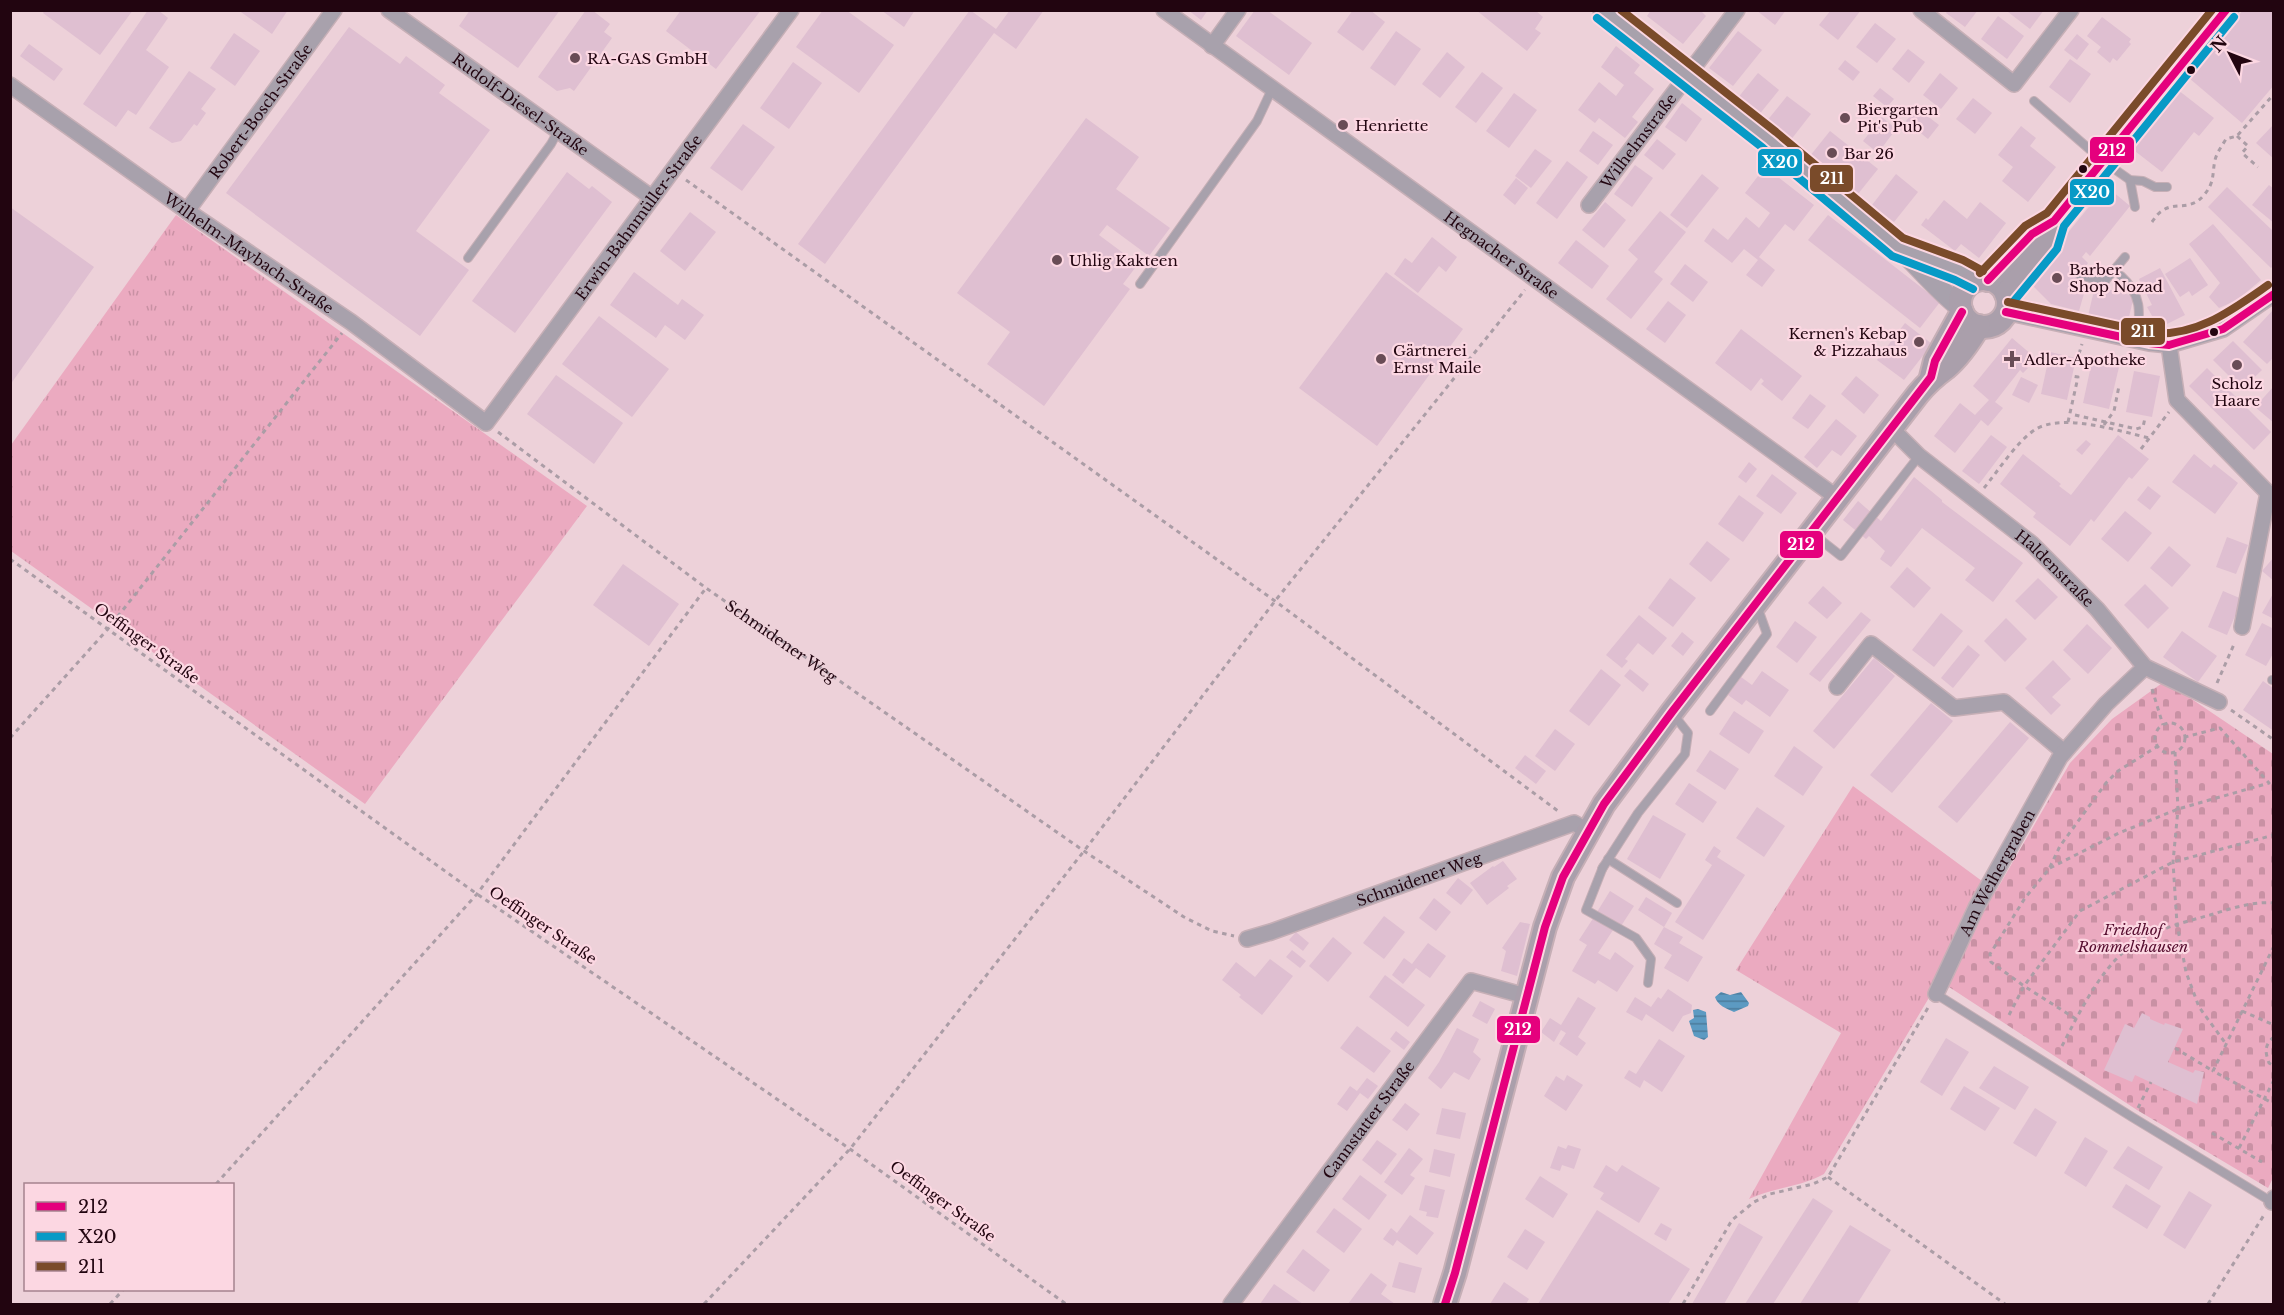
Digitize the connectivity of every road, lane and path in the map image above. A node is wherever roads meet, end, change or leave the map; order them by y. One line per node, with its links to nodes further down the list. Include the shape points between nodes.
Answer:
1 (334, 10): 27 (street, Robert-Bosch-Straße)
2 (389, 10): 17 (street, Rudolf-Diesel-Straße)
3 (791, 10): 21 (street, Erwin-Bahnmüller-Straße)
4 (1164, 10): 11 (street, Hegnacher Straße)
5 (1238, 10): 11 (street)
6 (1603, 10): 12 (street)
7 (1737, 10): 12 (street, Wilhelmstraße)
8 (1921, 10): 9 (street, via 2014,84)
9 (2071, 10)
10 (2226, 10): 19 (main road)
11 (1212, 46): 14 (street, Hegnacher Straße)
12 (1687, 75): 25 (street, Wilhelmstraße); 30 (street)
13 (10, 85): 27 (street, Wilhelm-Maybach-Straße)
14 (1272, 89): 35 (street, Hegnacher Straße); 37 (lane, via 1257,122)
15 (2274, 94): 18 (path)
16 (2034, 101): 19 (lane)
17 (558, 131): 24 (street, Rudolf-Diesel-Straße); 32 (lane)
18 (2237, 136): 20 (path, via 2248,146 2242,153); 29 (path, via 2226,139 2218,151 2214,179 2203,196 2187,207 2161,211)
19 (2103, 161): 22 (lane); 28 (main road)
20 (2258, 168)
21 (672, 170): 24 (street, Erwin-Bahnmüller-Straße); 62 (path)
22 (2130, 180): 23 (lane); 26 (lane)
23 (2167, 188)
24 (651, 197): 50 (street, Erwin-Bahnmüller-Straße)
25 (1589, 205)
26 (2135, 207)
27 (187, 211): 41 (street, Wilhelm-Maybach-Straße)
28 (2054, 221): 36 (main road, via 2032,234); 39 (main road, via 2048,243)
29 (2152, 222)
30 (1898, 247): 36 (street); 40 (street)
31 (2125, 256): 33 (lane, via 2104,282)
32 (468, 258)
33 (2080, 275)
34 (2121, 276): 42 (lane, via 2135,291 2139,305)
35 (1535, 279): 57 (street, Hegnacher Straße); 62 (path)
36 (1983, 280): 39 (main road, via 2000,285); 40 (main road, via 1964,290)
37 (1140, 284)
38 (2274, 294): 43 (street, via 2223,329)
39 (2006, 303): 40 (main road, via 1999,321 1988,327); 42 (street)
40 (1967, 315): 52 (main road, via 1935,361 1931,377)
41 (351, 322): 50 (street, Wilhelm-Maybach-Straße); 65 (path)
42 (2137, 341): 43 (street)
43 (2169, 345): 46 (street)
44 (2072, 376): 49 (path, via 2078,377)
45 (2119, 386): 51 (path, bridge, via 2114,411)
46 (2177, 400): 53 (path); 56 (street)
47 (2075, 415): 48 (path, via 2136,429 2142,427)
48 (2145, 418)
49 (2068, 422): 51 (path); 58 (path, via 2037,429)
50 (486, 423): 61 (path, Schmidener Weg)
51 (2103, 426): 53 (path)
52 (1891, 428): 55 (street, Haldenstraße); 57 (main road)
53 (2149, 438): 54 (path)
54 (2141, 449)
55 (1919, 456): 58 (street, Haldenstraße); 59 (lane, via 1841,556)
56 (2271, 490): 64 (street)
57 (1839, 499): 59 (main road)
58 (1975, 499): 66 (street, Haldenstraße, via 2032,544 2097,609)
59 (1812, 533): 63 (main road)
60 (10, 559): 65 (path, Oeffinger Straße)
61 (706, 588): 82 (path, Schmidener Weg); 86 (path)
62 (1275, 601): 80 (path); 82 (path)
63 (1757, 605): 69 (lane, via 1767,634); 70 (main road)
64 (2242, 627): 68 (path)
65 (107, 630): 73 (path); 86 (path, Oeffinger Straße)
66 (2145, 667): 68 (street, Haldenstraße); 71 (path); 76 (street, Am Weihergraben)
67 (1836, 687): 76 (street, via 1871,644 1954,708 2004,702)
68 (2218, 701): 74 (path)
69 (1710, 711)
70 (1672, 712): 80 (main road, via 1604,804); 83 (lane, via 1688,733 1685,754 1638,813)
71 (2163, 725): 72 (path, via 2177,725); 75 (path, via 2155,737)
72 (2185, 737): 77 (path); 78 (path, via 2220,728)
73 (10, 738)
74 (2274, 740)
75 (2158, 746): 77 (path, via 2165,752); 85 (path, via 2106,783 2060,846)
76 (2064, 752): 95 (street, Am Weihergraben, via 1976,908)
77 (2175, 752): 79 (path)
78 (2271, 783): 79 (path)
79 (2178, 809): 84 (path); 85 (path, via 2119,833)
80 (1581, 827): 90 (street, Schmidener Weg); 94 (main road, via 1545,927)
81 (2274, 835): 84 (path)
82 (1084, 851): 90 (path, Schmidener Weg, via 1184,916 1212,931); 112 (path)
83 (1608, 859): 87 (lane); 92 (lane, via 1586,910 1636,938 1651,959)
84 (2173, 862): 89 (path); 93 (path, via 2080,911)
85 (2049, 869): 93 (path, via 2025,898 1990,954 1991,962)
86 (477, 894): 112 (path, Oeffinger Straße); 116 (path)
87 (1677, 903)
88 (2274, 903): 89 (path, via 2257,902)
89 (2177, 924): 98 (path, via 2127,949 2112,963); 101 (path, via 2186,972 2199,1007)
90 (1247, 939)
91 (2274, 946): 96 (path)
92 (1648, 983)
93 (2024, 986): 97 (path); 98 (path)
94 (1526, 996): 123 (street, Cannstatter Straße, via 1471,981); 124 (main road)
95 (1935, 997): 110 (lane); 115 (path)
96 (2242, 1011): 99 (path); 101 (path)
97 (2009, 1015)
98 (2076, 1019): 102 (path)
99 (2274, 1025)
100 (2274, 1037): 104 (path, via 2266,1048 2269,1063)
101 (2226, 1044): 105 (path)
102 (2062, 1046)
103 (2175, 1048): 105 (path)
104 (2274, 1066)
105 (2213, 1071): 108 (path)
106 (2274, 1080): 108 (path)
107 (2151, 1082): 110 (path)
108 (2264, 1099): 109 (path); 113 (path)
109 (2274, 1104)
110 (2132, 1117): 117 (lane)
111 (2212, 1133): 113 (path)
112 (850, 1149): 121 (path); 122 (path, Oeffinger Straße)
113 (2239, 1149): 114 (path)
114 (2262, 1162)
115 (1828, 1177): 125 (path, via 1770,1194 1732,1220); 126 (path)
116 (218, 1183)
117 (2273, 1200)
118 (2256, 1229): 127 (path)
119 (122, 1291): 120 (path)
120 (110, 1305)
121 (704, 1305)
122 (1066, 1305)
123 (1231, 1305)
124 (1445, 1305)
125 (1683, 1305)
126 (2005, 1305)
127 (2208, 1305)

